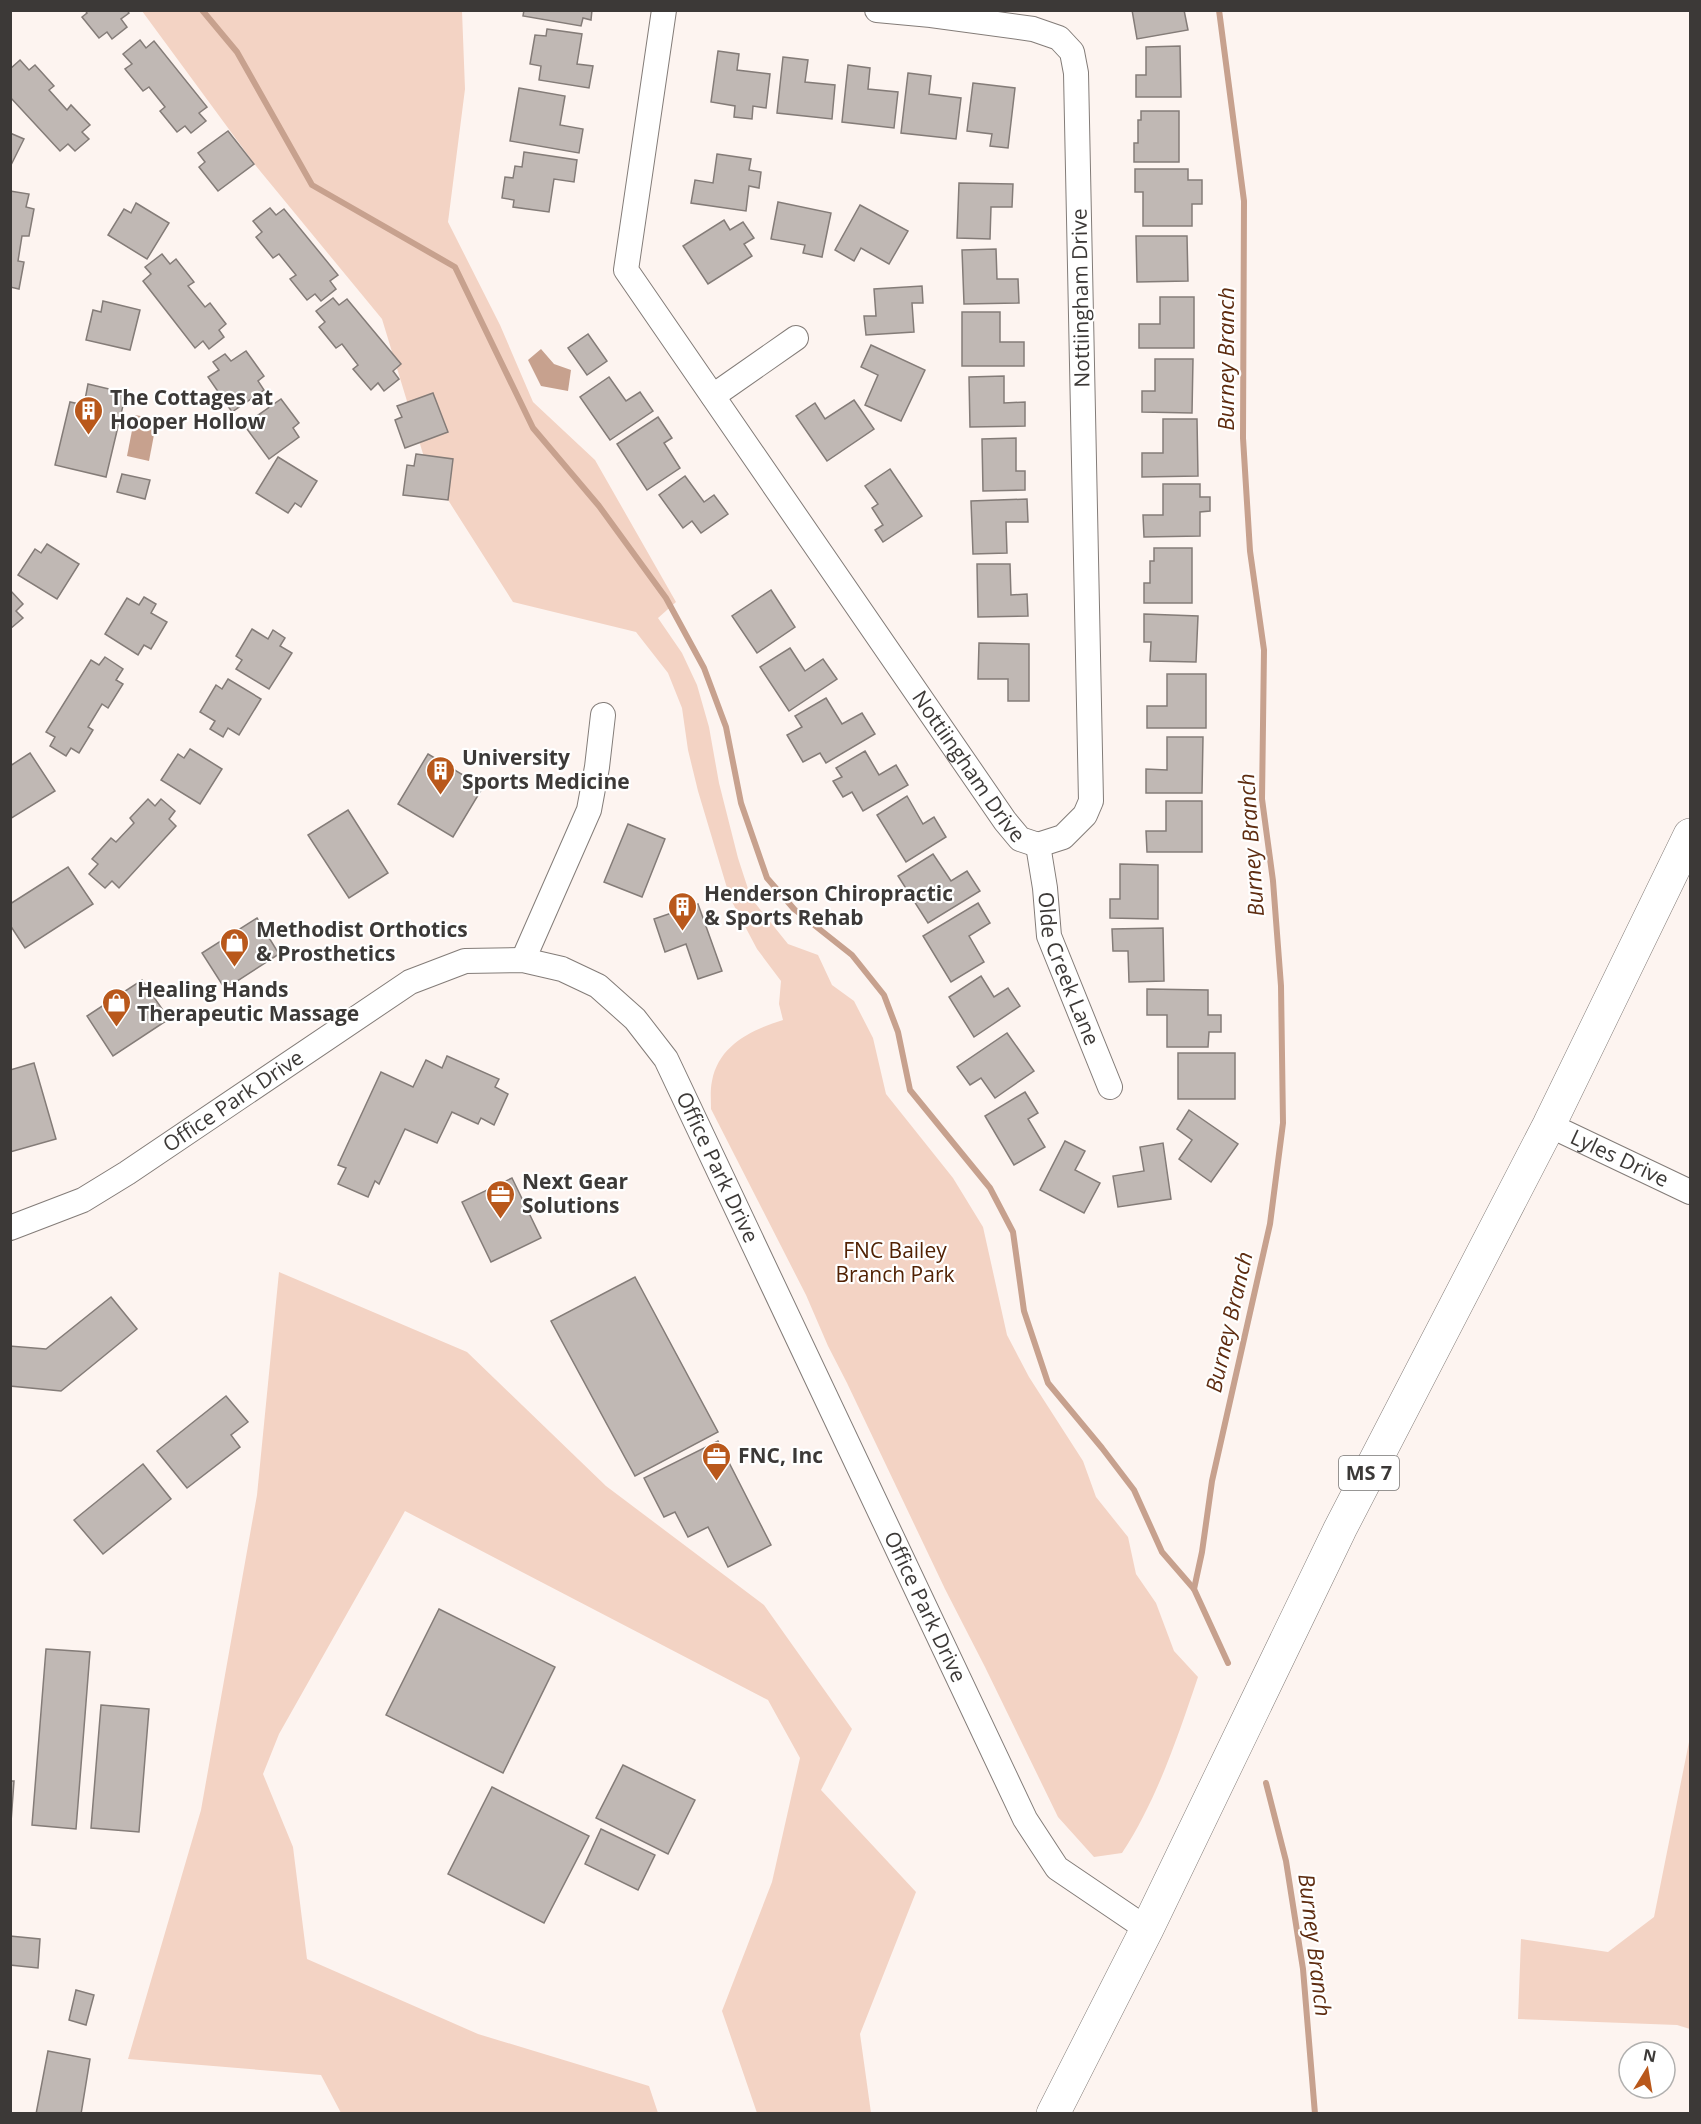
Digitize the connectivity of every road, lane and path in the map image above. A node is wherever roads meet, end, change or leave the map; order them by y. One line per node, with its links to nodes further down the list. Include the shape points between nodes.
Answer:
1 (664, 10): 5 (street, Nottiingham Drive, via 626,270)
2 (877, 10): 3 (street, Nottiingham Drive)
3 (931, 13): 8 (street, Nottiingham Drive, via 1033,29 1059,38 1072,52 1076,73 1091,801 1085,815 1063,837)
4 (796, 338): 5 (street)
5 (713, 396): 8 (street, Nottiingham Drive, via 1005,821 1020,839)
6 (603, 715): 9 (street, via 589,810)
7 (1690, 836): 11 (highway, MS 7)
8 (1038, 844): 10 (street, Olde Creek Lane, via 1049,936)
9 (523, 960): 13 (street, Office Park Drive, via 465,961 410,982 119,1178 83,1200); 14 (street, Office Park Drive, via 562,969 598,986 635,1019 666,1059 1024,1819 1057,1868)
10 (1110, 1087)
11 (1549, 1125): 12 (street, Lyles Drive); 14 (highway, MS 7, via 1340,1529)
12 (1690, 1192)
13 (10, 1228)
14 (1147, 1929): 15 (highway, MS 7)
15 (1053, 2114)

